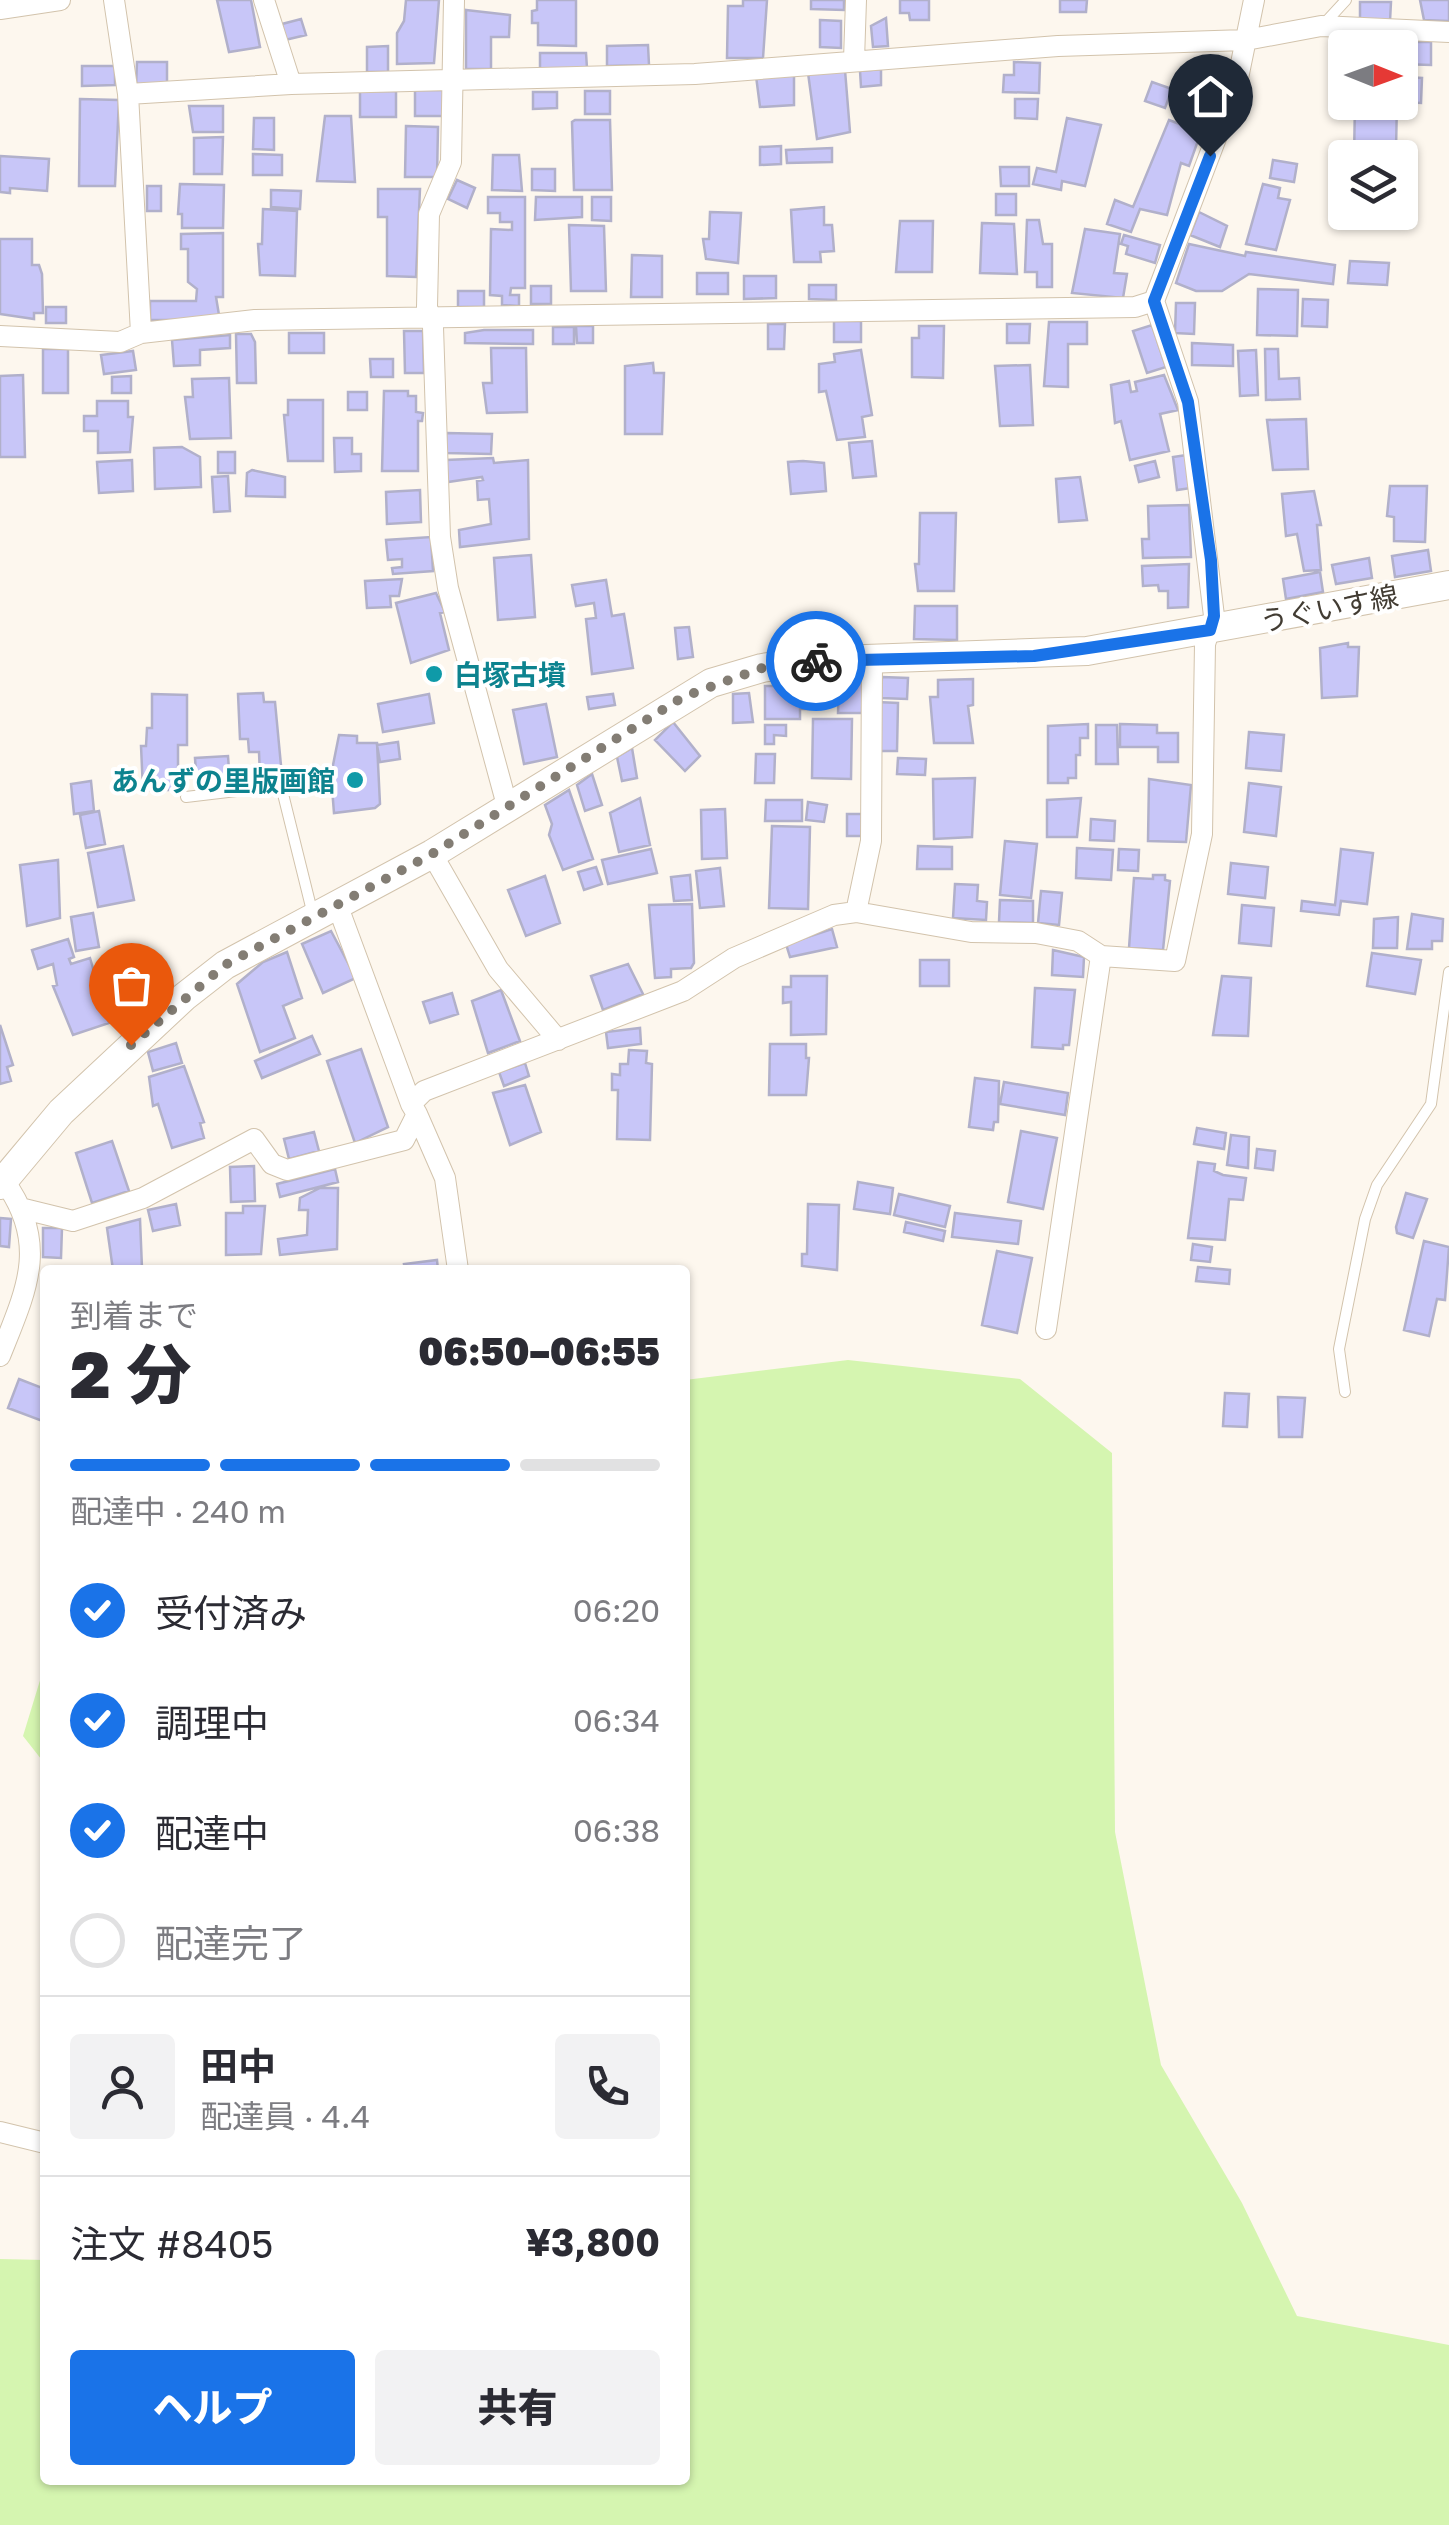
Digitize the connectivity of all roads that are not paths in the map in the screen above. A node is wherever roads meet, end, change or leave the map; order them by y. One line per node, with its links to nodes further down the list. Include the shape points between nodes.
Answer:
1 (60, 0): 8 (street)
2 (114, 0): 15 (street)
3 (264, 0): 14 (street)
4 (454, 0): 13 (street)
5 (856, 0): 12 (street)
6 (1254, 0): 11 (street)
7 (1346, 0): 9 (lane)
8 (0, 9)
9 (1321, 26): 10 (street); 11 (street)
10 (1449, 32)
11 (1246, 40): 12 (street); 16 (street, via 1238,84)
12 (854, 60): 13 (street, via 695,74)
13 (455, 81): 14 (street); 17 (street, via 451,162 428,214)
14 (291, 84): 15 (street)
15 (128, 94): 18 (street)
16 (1154, 301): 17 (street, via 1134,307); 21 (street, via 1188,402 1211,560)
17 (431, 318): 18 (street, via 255,320); 24 (street, via 448,588)
18 (141, 333): 19 (street, via 120,342)
19 (0, 336)
20 (1449, 585): 21 (street, うぐいす線)
21 (1210, 630): 22 (street, うぐいす線, via 1034,656); 28 (street, via 1202,834 1175,961)
22 (872, 660): 24 (street, うぐいす線, via 762,668 711,683); 27 (street, via 871,842)
23 (186, 797): 26 (lane, via 270,787 282,794)
24 (508, 808): 25 (street, うぐいす線)
25 (432, 854): 26 (street, うぐいす線); 30 (street, via 498,970)
26 (326, 912): 31 (street); 32 (street, うぐいす線, via 225,965 184,997 61,1112)
27 (856, 912): 28 (street, via 972,932 1036,933 1078,942); 30 (street, via 805,925 682,990)
28 (1101, 956): 35 (street)
29 (1449, 972): 37 (lane, via 1430,1104 1378,1184 1365,1220 1339,1349)
30 (558, 1040): 31 (street, via 424,1091)
31 (414, 1109): 33 (street, via 404,1140 287,1170 272,1164 254,1139 143,1198 73,1221); 34 (street, via 445,1178)
32 (2, 1183): 33 (street)
33 (24, 1209): 36 (street, via 31,1243 28,1288)
34 (457, 1265)
35 (1046, 1329)
36 (0, 1356)
37 (1345, 1392)
38 (0, 2132): 39 (street)
39 (40, 2142)

